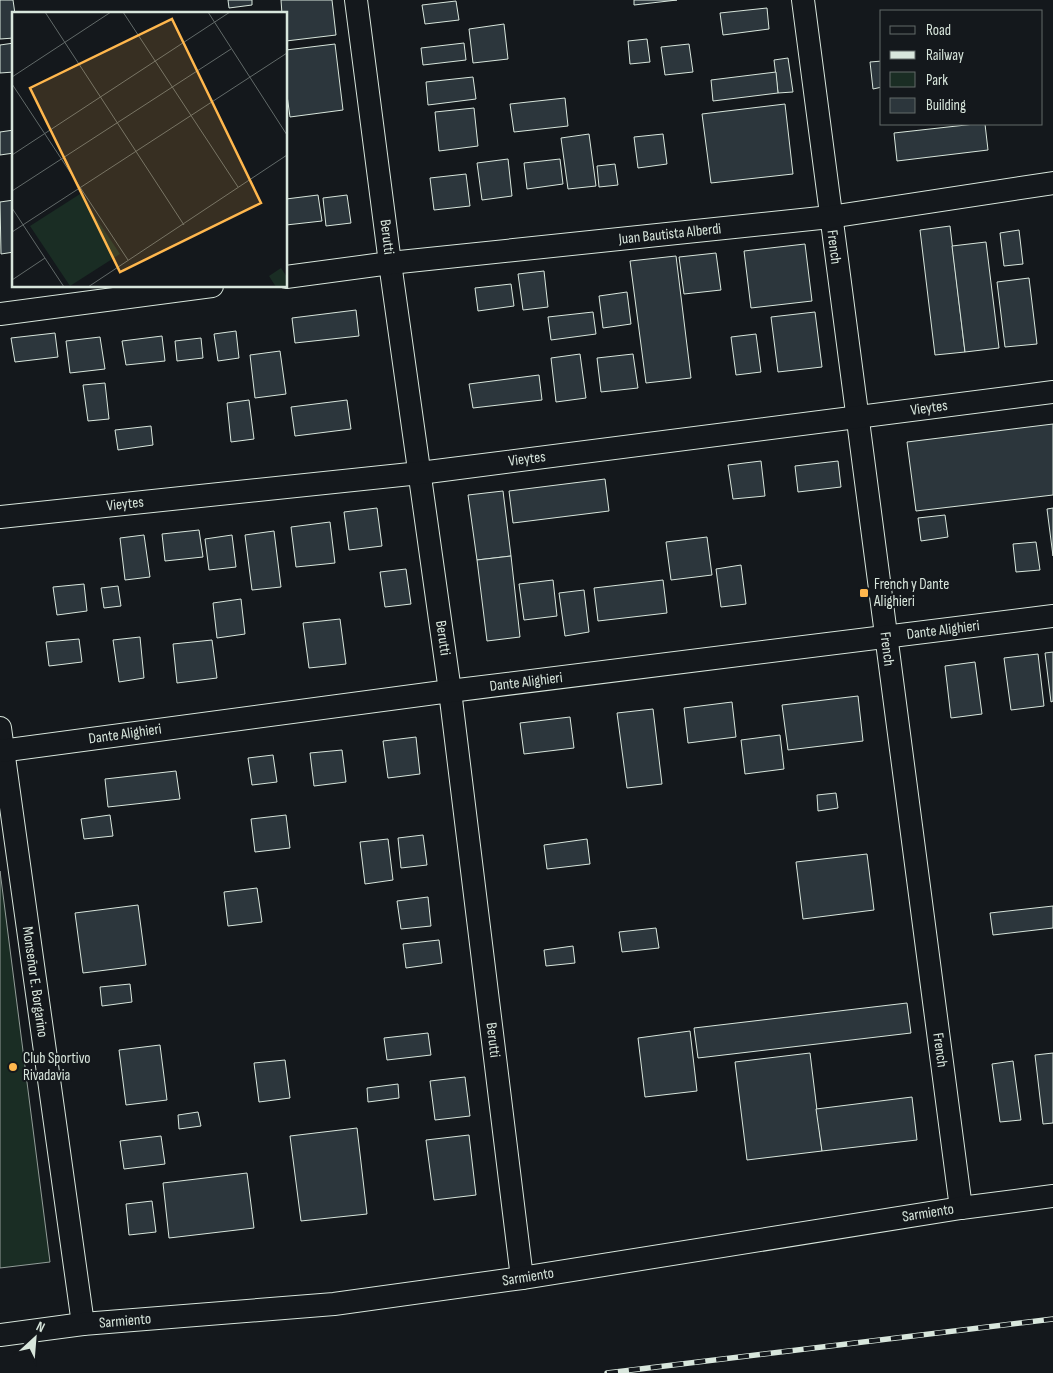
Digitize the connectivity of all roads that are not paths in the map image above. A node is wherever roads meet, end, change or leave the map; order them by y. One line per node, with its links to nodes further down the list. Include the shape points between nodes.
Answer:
1 (356, 0): 5 (street, Berutti)
2 (803, 0): 4 (street, French)
3 (1053, 184): 4 (street, Juan Bautista Alberdi)
4 (830, 217): 5 (street, Juan Bautista Alberdi); 10 (street, French)
5 (390, 263): 6 (street, Juan Bautista Alberdi); 11 (street, Berutti)
6 (288, 276)
7 (197, 288): 8 (street)
8 (0, 314)
9 (1053, 392): 10 (street, Vieytes)
10 (857, 418): 11 (street, Vieytes); 14 (street, French)
11 (420, 473): 12 (street, Vieytes); 15 (street, Berutti)
12 (0, 517)
13 (1053, 616): 14 (street, Dante Alighieri)
14 (886, 637): 15 (street, Dante Alighieri); 19 (street, French)
15 (450, 691): 17 (street, Dante Alighieri); 20 (street, Berutti)
16 (0, 728): 17 (street, Monseñor E. Borgarino)
17 (1, 751): 21 (street, Monseñor E. Borgarino)
18 (1053, 1196): 19 (street, Sarmiento)
19 (961, 1208): 20 (street, Sarmiento)
20 (522, 1278): 21 (street, Sarmiento, via 334,1304)
21 (82, 1324): 22 (street, Sarmiento)
22 (0, 1335)

